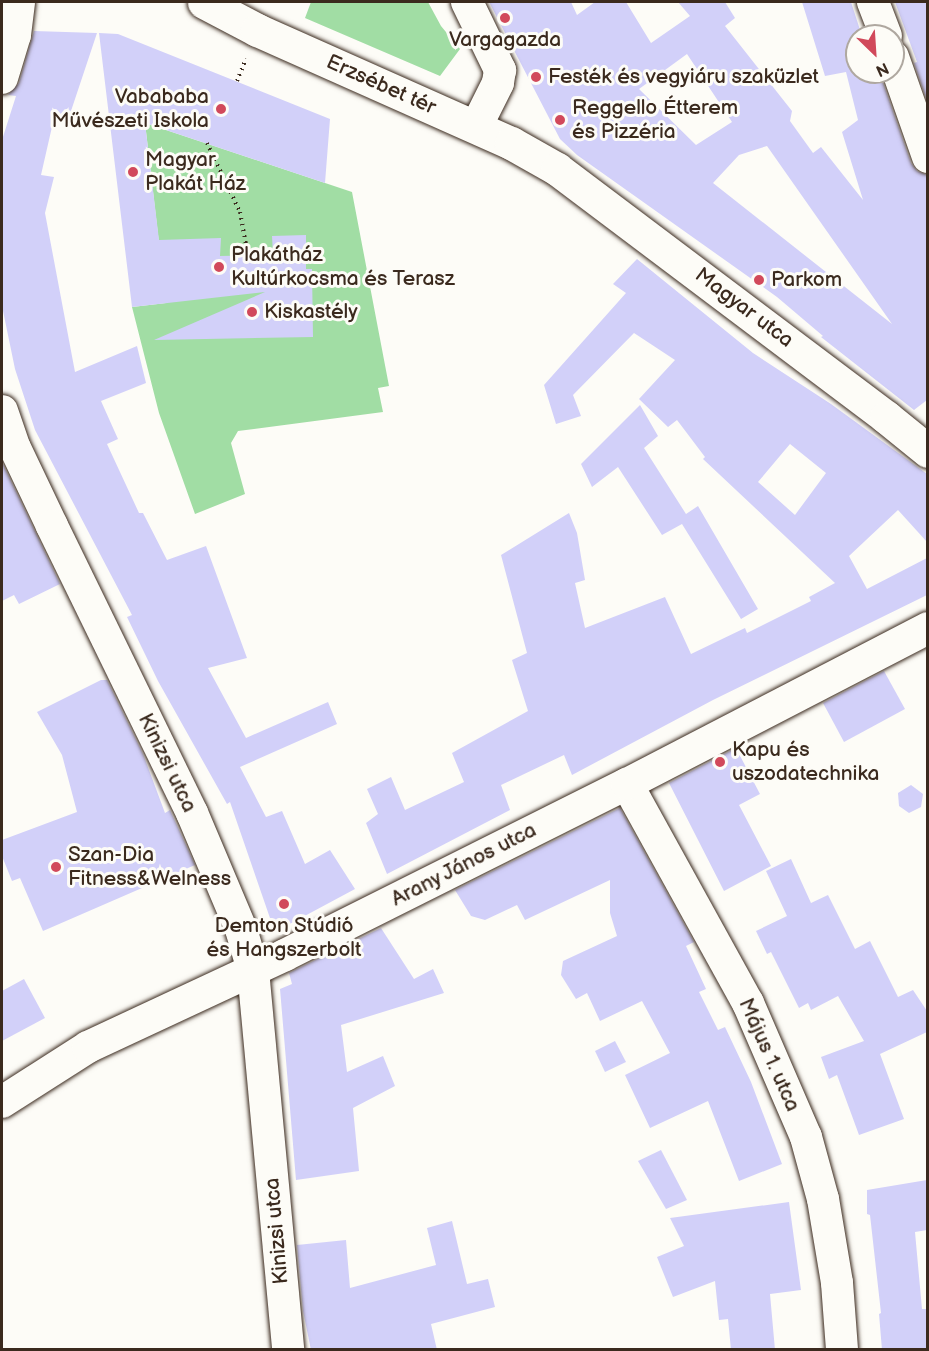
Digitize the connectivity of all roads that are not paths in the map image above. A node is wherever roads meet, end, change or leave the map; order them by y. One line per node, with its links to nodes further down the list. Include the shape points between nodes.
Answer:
1 (19, 2): 6 (street, via 15,35)
2 (204, 2): 8 (street, Erzsébet tér, via 257,30)
3 (467, 2): 8 (street, via 500,70 498,83)
4 (873, 2): 5 (street)
5 (881, 24)
6 (2, 78)
7 (902, 84): 9 (street)
8 (476, 127): 10 (street, Erzsébet tér)
9 (927, 157)
10 (557, 169): 12 (street, Magyar utca, via 877,409)
11 (2, 411): 15 (street, Kinizsi utca, via 15,448 228,894)
12 (927, 451)
13 (927, 628): 14 (street, Arany János utca)
14 (627, 784): 15 (street, Arany János utca); 18 (street, Május 1. utca, via 748,1003 806,1137 824,1199)
15 (253, 970): 16 (street, Arany János utca, via 88,1047); 17 (street, Kinizsi utca)
16 (2, 1102)
17 (288, 1350)
18 (842, 1350)

